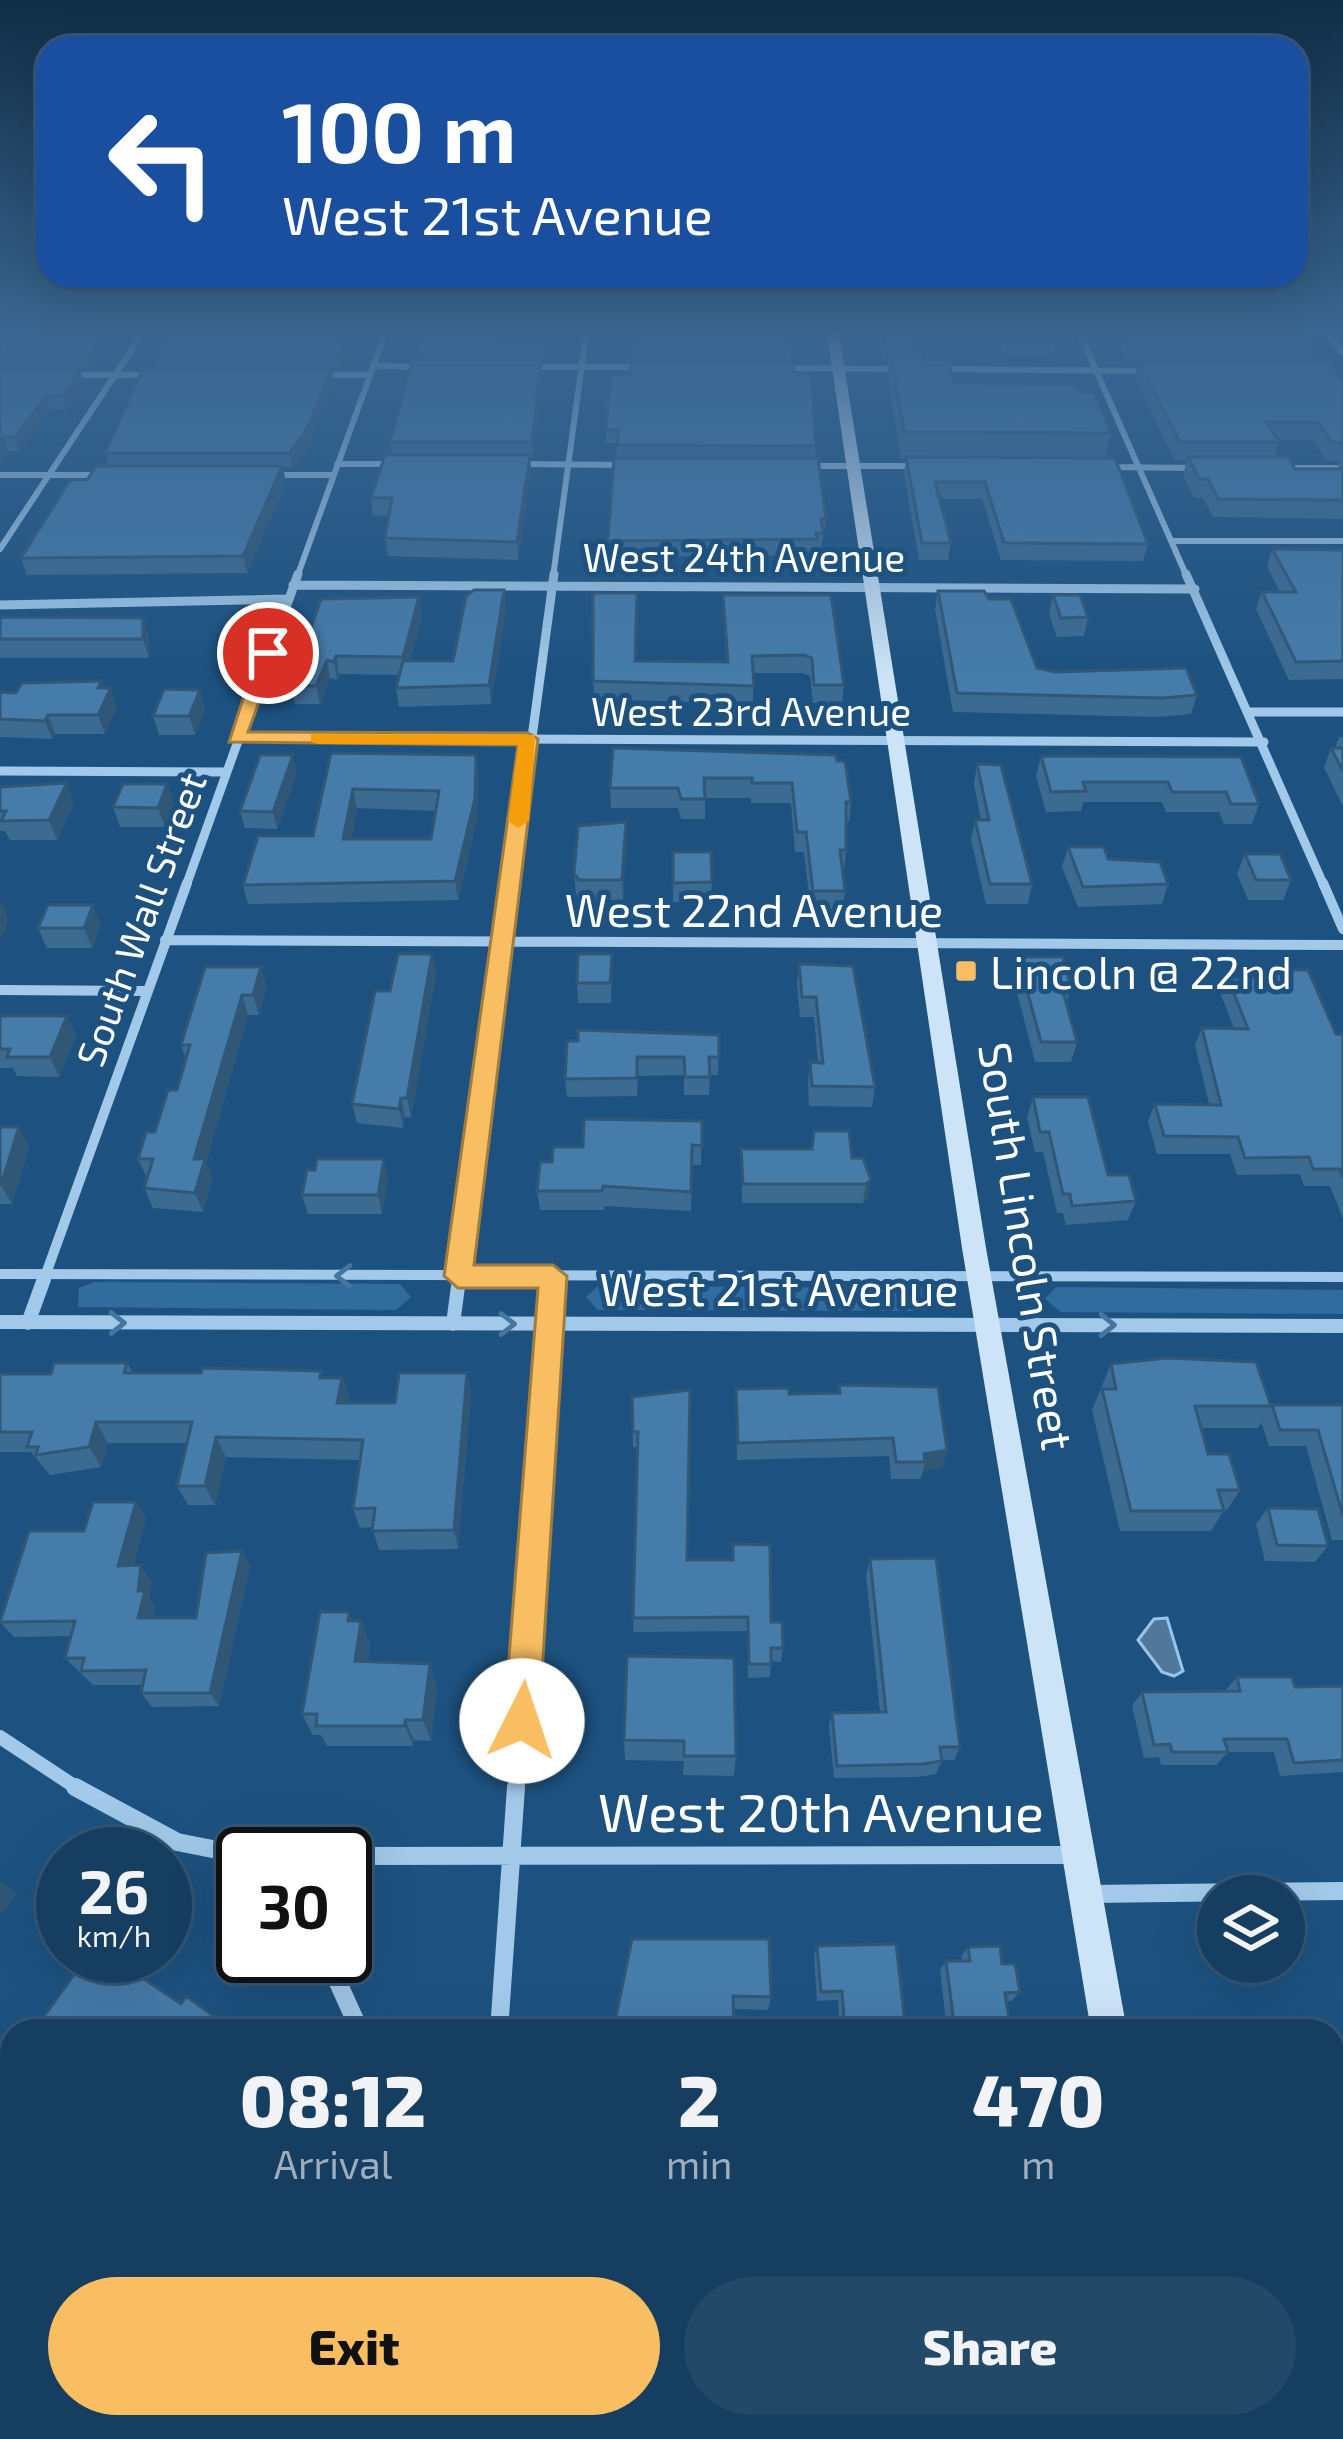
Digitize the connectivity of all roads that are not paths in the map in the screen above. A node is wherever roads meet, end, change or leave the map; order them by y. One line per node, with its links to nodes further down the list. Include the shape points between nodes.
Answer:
1 (67, 448): 20 (street)
2 (343, 448): 18 (street, South Wall Street)
3 (570, 448): 8 (street)
4 (850, 448): 11 (street, South Lincoln Street)
5 (1131, 448): 14 (street)
6 (408, 464): 18 (street)
7 (501, 464): 8 (street)
8 (567, 464): 9 (street); 27 (street)
9 (635, 465)
10 (788, 466): 11 (street)
11 (853, 466): 12 (street); 28 (street, South Lincoln Street)
12 (924, 466)
13 (1081, 467): 14 (street)
14 (1140, 468): 15 (street); 23 (street)
15 (1206, 468)
16 (1274, 468): 17 (street)
17 (1343, 469)
18 (335, 470): 22 (street); 26 (street, South Wall Street)
19 (0, 476): 20 (street)
20 (48, 476): 21 (street); 25 (street)
21 (122, 476)
22 (264, 476)
23 (1173, 541): 24 (street); 29 (street)
24 (1343, 542)
25 (0, 549)
26 (293, 585): 27 (street, West 24th Avenue); 30 (street, South Wall Street)
27 (550, 585): 28 (street, West 24th Avenue); 35 (street)
28 (872, 587): 29 (street, West 24th Avenue); 36 (street, South Lincoln Street)
29 (1195, 589): 32 (street)
30 (288, 599): 31 (street); 34 (street, South Wall Street)
31 (0, 605)
32 (1250, 712): 33 (street); 37 (street)
33 (1343, 712)
34 (236, 738): 35 (street, West 23rd Avenue); 39 (street, South Wall Street)
35 (528, 739): 36 (street, West 23rd Avenue); 42 (street)
36 (899, 740): 37 (street, West 23rd Avenue); 43 (street, South Lincoln Street)
37 (1264, 742): 40 (street)
38 (0, 771): 39 (street)
39 (224, 772): 41 (street, South Wall Street)
40 (1343, 929)
41 (165, 940): 42 (street, West 22nd Avenue); 46 (street, South Wall Street)
42 (503, 941): 43 (street, West 22nd Avenue); 49 (street)
43 (927, 943): 44 (street, West 22nd Avenue); 51 (street, South Lincoln Street)
44 (1343, 945)
45 (0, 990): 46 (street)
46 (146, 992): 48 (street, South Wall Street)
47 (0, 1274): 48 (street, West 21st Avenue)
48 (45, 1274): 49 (street, West 21st Avenue, one-way to 48); 54 (street, South Wall Street)
49 (458, 1276): 50 (street, West 21st Avenue); 55 (street)
50 (553, 1276): 51 (street, West 21st Avenue); 56 (street)
51 (979, 1276): 52 (street, West 21st Avenue); 57 (street, South Lincoln Street)
52 (1343, 1276)
53 (0, 1322): 54 (street, West 21st Avenue)
54 (28, 1323): 55 (street, West 21st Avenue, one-way to 55)
55 (453, 1324): 56 (street, West 21st Avenue, one-way to 56)
56 (550, 1324): 57 (street, West 21st Avenue); 61 (street)
57 (987, 1324): 58 (street, West 21st Avenue, one-way to 58); 63 (street, South Lincoln Street)
58 (1343, 1326)
59 (0, 1737): 60 (street, via 163,1838)
60 (216, 1854)
61 (512, 1855): 62 (street, West 20th Avenue); 63 (street, West 20th Avenue); 68 (street)
62 (372, 1856)
63 (1080, 1856): 65 (street, South Lincoln Street)
64 (1343, 1891): 65 (street)
65 (1088, 1894): 69 (street, South Lincoln Street)
66 (338, 1983): 67 (street)
67 (355, 2019)
68 (500, 2019)
69 (1107, 2019)

